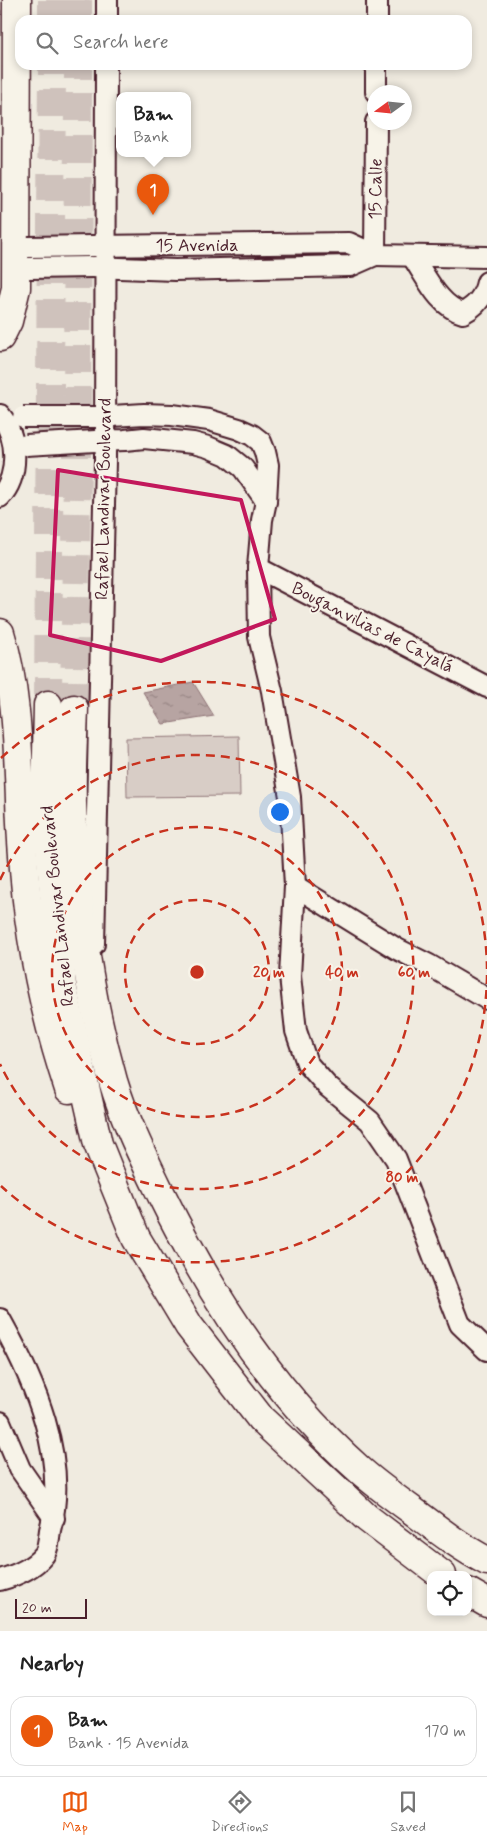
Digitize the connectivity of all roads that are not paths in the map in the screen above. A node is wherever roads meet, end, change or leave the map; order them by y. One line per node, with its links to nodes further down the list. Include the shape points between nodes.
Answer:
1 (17, 0): 4 (main road)
2 (107, 0): 5 (street)
3 (377, 0): 6 (street)
4 (17, 15)
5 (107, 15)
6 (377, 15)
7 (18, 70): 15 (main road)
8 (106, 70): 12 (street, Rafael Landivar Boulevard)
9 (376, 70): 10 (street)
10 (376, 85)
11 (376, 130): 13 (street, 15 Calle)
12 (99, 246): 13 (street, 15 Avenida, via 349,243); 15 (street, 15 Avenida, bridge); 17 (street, Rafael Landivar Boulevard)
13 (374, 255): 14 (street, 15 Avenida); 17 (street, 15 Avenida, via 350,266 174,270)
14 (412, 256): 16 (street, 15 Avenida); 18 (street, via 439,296 456,311 464,313 473,307)
15 (22, 258): 17 (street, 15 Avenida, bridge); 19 (main road, via 13,304)
16 (484, 262)
17 (98, 267): 20 (street, Rafael Landivar Boulevard)
18 (487, 282)
19 (0, 337)
20 (100, 417): 21 (street, bridge); 22 (street, Rafael Landivar Boulevard); 25 (street, via 172,415 209,420 252,435 260,442 268,465)
21 (9, 418): 23 (street, via 11,434)
22 (100, 441): 23 (street, bridge); 25 (street, via 144,438 208,447 243,468); 32 (street, Rafael Landivar Boulevard)
23 (20, 446): 24 (street, via 11,476)
24 (0, 497)
25 (266, 501): 26 (street)
26 (258, 568): 28 (street, Bouganvilias de Cayalá); 31 (street, via 259,637 290,797)
27 (0, 633): 34 (main road, via 10,679 18,744 22,855 37,962 52,1033 71,1095)
28 (487, 687)
29 (48, 705): 34 (main road, Rafael Landivar Boulevard, via 46,805 62,985)
30 (74, 709): 32 (main road, Rafael Landivar Boulevard, via 72,803)
31 (295, 886): 33 (street); 36 (street, via 290,976 296,1031 307,1063 328,1087 370,1121 396,1159 460,1324)
32 (93, 993): 39 (main road, Rafael Landivar Boulevard, via 114,1083 130,1130 195,1260 251,1346 285,1392 357,1468 462,1548)
33 (486, 999)
34 (98, 1144): 40 (main road, Rafael Landivar Boulevard, via 136,1238 189,1326 261,1419 368,1518)
35 (0, 1319): 38 (street, via 35,1390 50,1442 56,1487)
36 (487, 1350)
37 (0, 1422): 38 (street, via 20,1469)
38 (54, 1518): 41 (street, via 44,1555 16,1576)
39 (487, 1562)
40 (437, 1571)
41 (0, 1580)
42 (472, 1594): 43 (main road)
43 (487, 1603)

